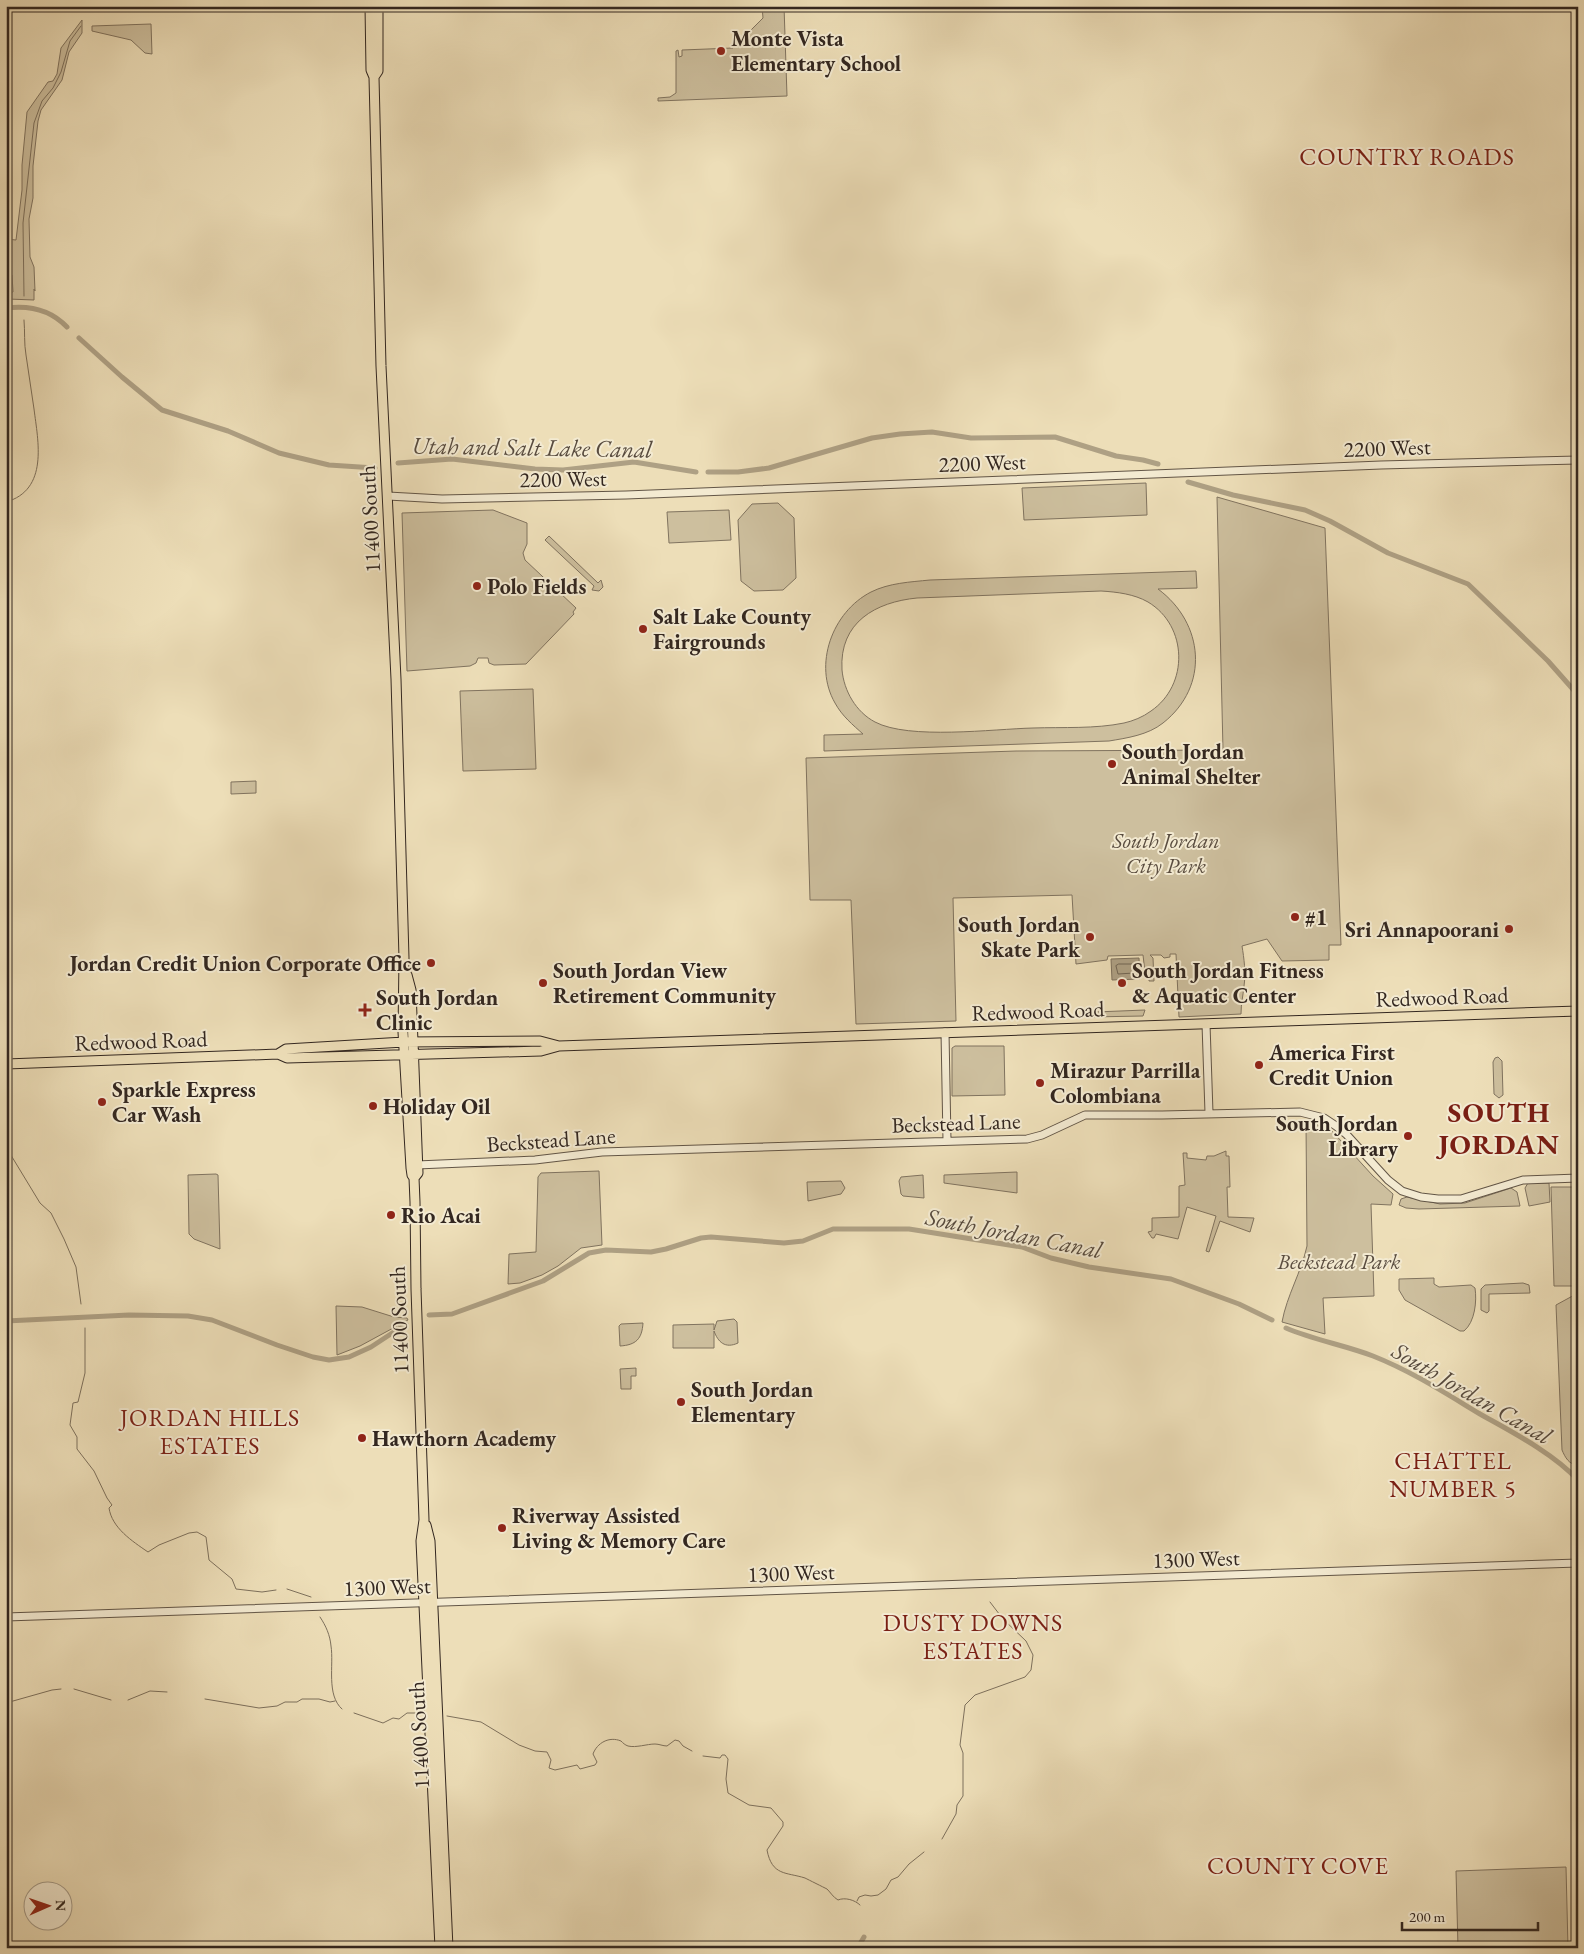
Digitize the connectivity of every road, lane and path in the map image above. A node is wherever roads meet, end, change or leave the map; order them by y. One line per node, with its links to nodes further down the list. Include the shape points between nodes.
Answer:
1 (370, 6): 3 (main road, 11400 South, via 371,70)
2 (378, 6): 3 (main road, 11400 South, via 378,71)
3 (374, 78): 5 (main road, 11400 South, via 380,358)
4 (1578, 460): 5 (street, 2200 West, via 626,495)
5 (388, 496): 6 (main road, 11400 South)
6 (404, 958): 10 (main road, 11400 South); 11 (main road, 11400 South, via 411,990)
7 (1578, 1011): 8 (main road, Redwood Road)
8 (1206, 1024): 9 (main road, Redwood Road); 16 (street)
9 (945, 1032): 12 (main road, Redwood Road); 17 (street)
10 (404, 1042): 11 (main road, Redwood Road); 13 (main road, Redwood Road, via 286,1048); 14 (main road, 11400 South)
11 (414, 1042): 12 (main road, Redwood Road, via 540,1040); 14 (main road, 11400 South)
12 (559, 1046): 14 (main road, Redwood Road, via 541,1051)
13 (278, 1054): 14 (main road, Redwood Road, via 287,1058); 15 (main road, Redwood Road)
14 (409, 1054): 18 (main road, 11400 South); 19 (main road, 11400 South, via 411,1168)
15 (6, 1064)
16 (1209, 1113): 17 (street, Beckstead Lane, via 1085,1115 1027,1139); 20 (street, Beckstead Lane, via 1300,1112 1324,1118 1346,1134 1395,1186 1408,1194 1428,1199 1461,1199 1526,1180)
17 (947, 1141): 18 (street, Beckstead Lane, via 602,1152 535,1160)
18 (417, 1165): 19 (main road, 11400 South, via 418,1173)
19 (414, 1178): 22 (main road, 11400 South, via 424,1520 430,1541)
20 (1578, 1178)
21 (1578, 1563): 22 (street, 1300 West)
22 (428, 1603): 23 (street, 1300 West); 24 (main road, 11400 South); 25 (main road, 11400 South)
23 (6, 1617)
24 (440, 1948)
25 (448, 1948)

